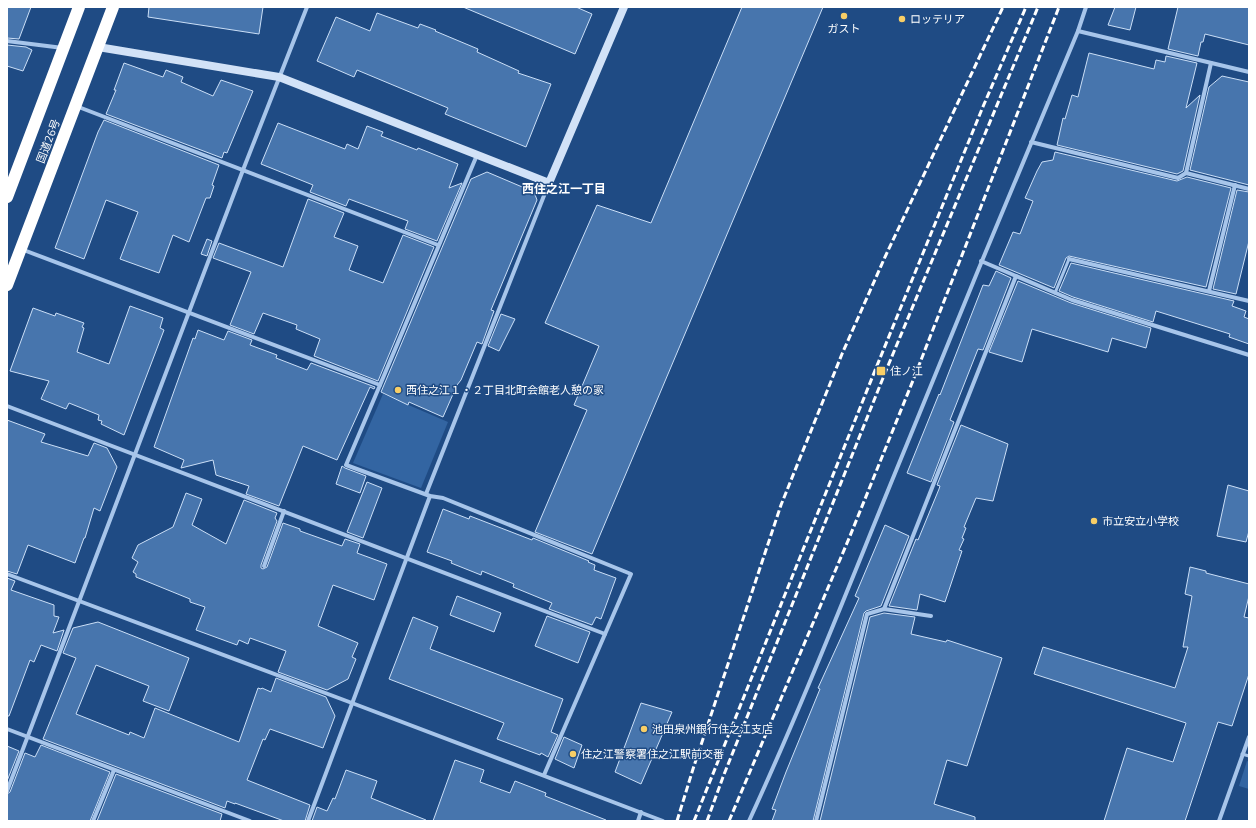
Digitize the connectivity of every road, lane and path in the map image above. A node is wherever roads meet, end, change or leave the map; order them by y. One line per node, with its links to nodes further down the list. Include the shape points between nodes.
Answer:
1 (79, 7): 10 (highway, 国道26号)
2 (113, 7): 9 (highway, 国道26号)
3 (308, 7): 13 (street)
4 (624, 7): 19 (street)
5 (1080, 7): 6 (street)
6 (1086, 8): 7 (street)
7 (1078, 31): 11 (street); 15 (street)
8 (7, 41): 10 (street)
9 (98, 47): 13 (street); 14 (highway, 国道26号)
10 (63, 48): 22 (highway, 国道26号)
11 (1211, 63): 12 (street); 18 (street)
12 (1249, 72)
13 (280, 78): 16 (street); 17 (street)
14 (75, 106): 17 (street); 24 (highway, 国道26号)
15 (1032, 142): 18 (street, via 1178,178); 26 (street)
16 (477, 155): 19 (street); 23 (street)
17 (244, 170): 23 (street); 32 (street)
18 (1186, 173): 20 (street)
19 (549, 183): 37 (street)
20 (1235, 185): 21 (street); 29 (street)
21 (1249, 189)
22 (7, 196)
23 (438, 245): 34 (street)
24 (21, 249): 28 (highway, 国道26号); 32 (street)
25 (1069, 259): 29 (street); 30 (lane)
26 (981, 261): 27 (street); 61 (street, via 811,680)
27 (1016, 276): 30 (street); 43 (street)
28 (7, 285)
29 (1209, 291): 31 (street)
30 (1055, 293): 33 (street)
31 (1249, 301)
32 (189, 313): 34 (street); 36 (street)
33 (1249, 355)
34 (380, 385): 37 (street, via 346,465)
35 (7, 406): 36 (street)
36 (135, 455): 38 (street); 42 (street)
37 (428, 495): 39 (street); 45 (street, via 443,498 631,574)
38 (284, 511): 39 (street); 40 (street)
39 (406, 558): 45 (street); 46 (street)
40 (264, 566)
41 (7, 574): 42 (street)
42 (79, 602): 46 (street); 48 (street)
43 (884, 609): 44 (street); 62 (street, via 867,614)
44 (932, 616)
45 (605, 634): 53 (street)
46 (352, 703): 53 (street); 58 (street)
47 (7, 729): 48 (street)
48 (28, 737): 52 (street); 54 (street)
49 (1249, 737): 50 (street)
50 (1242, 754): 51 (lane); 63 (street)
51 (1249, 756)
52 (114, 770): 56 (street); 57 (street)
53 (544, 775): 55 (street)
54 (7, 791)
55 (641, 812): 59 (street); 60 (street)
56 (93, 821)
57 (250, 821)
58 (308, 821)
59 (638, 821)
60 (663, 821)
61 (749, 821)
62 (816, 821)
63 (1219, 821)

